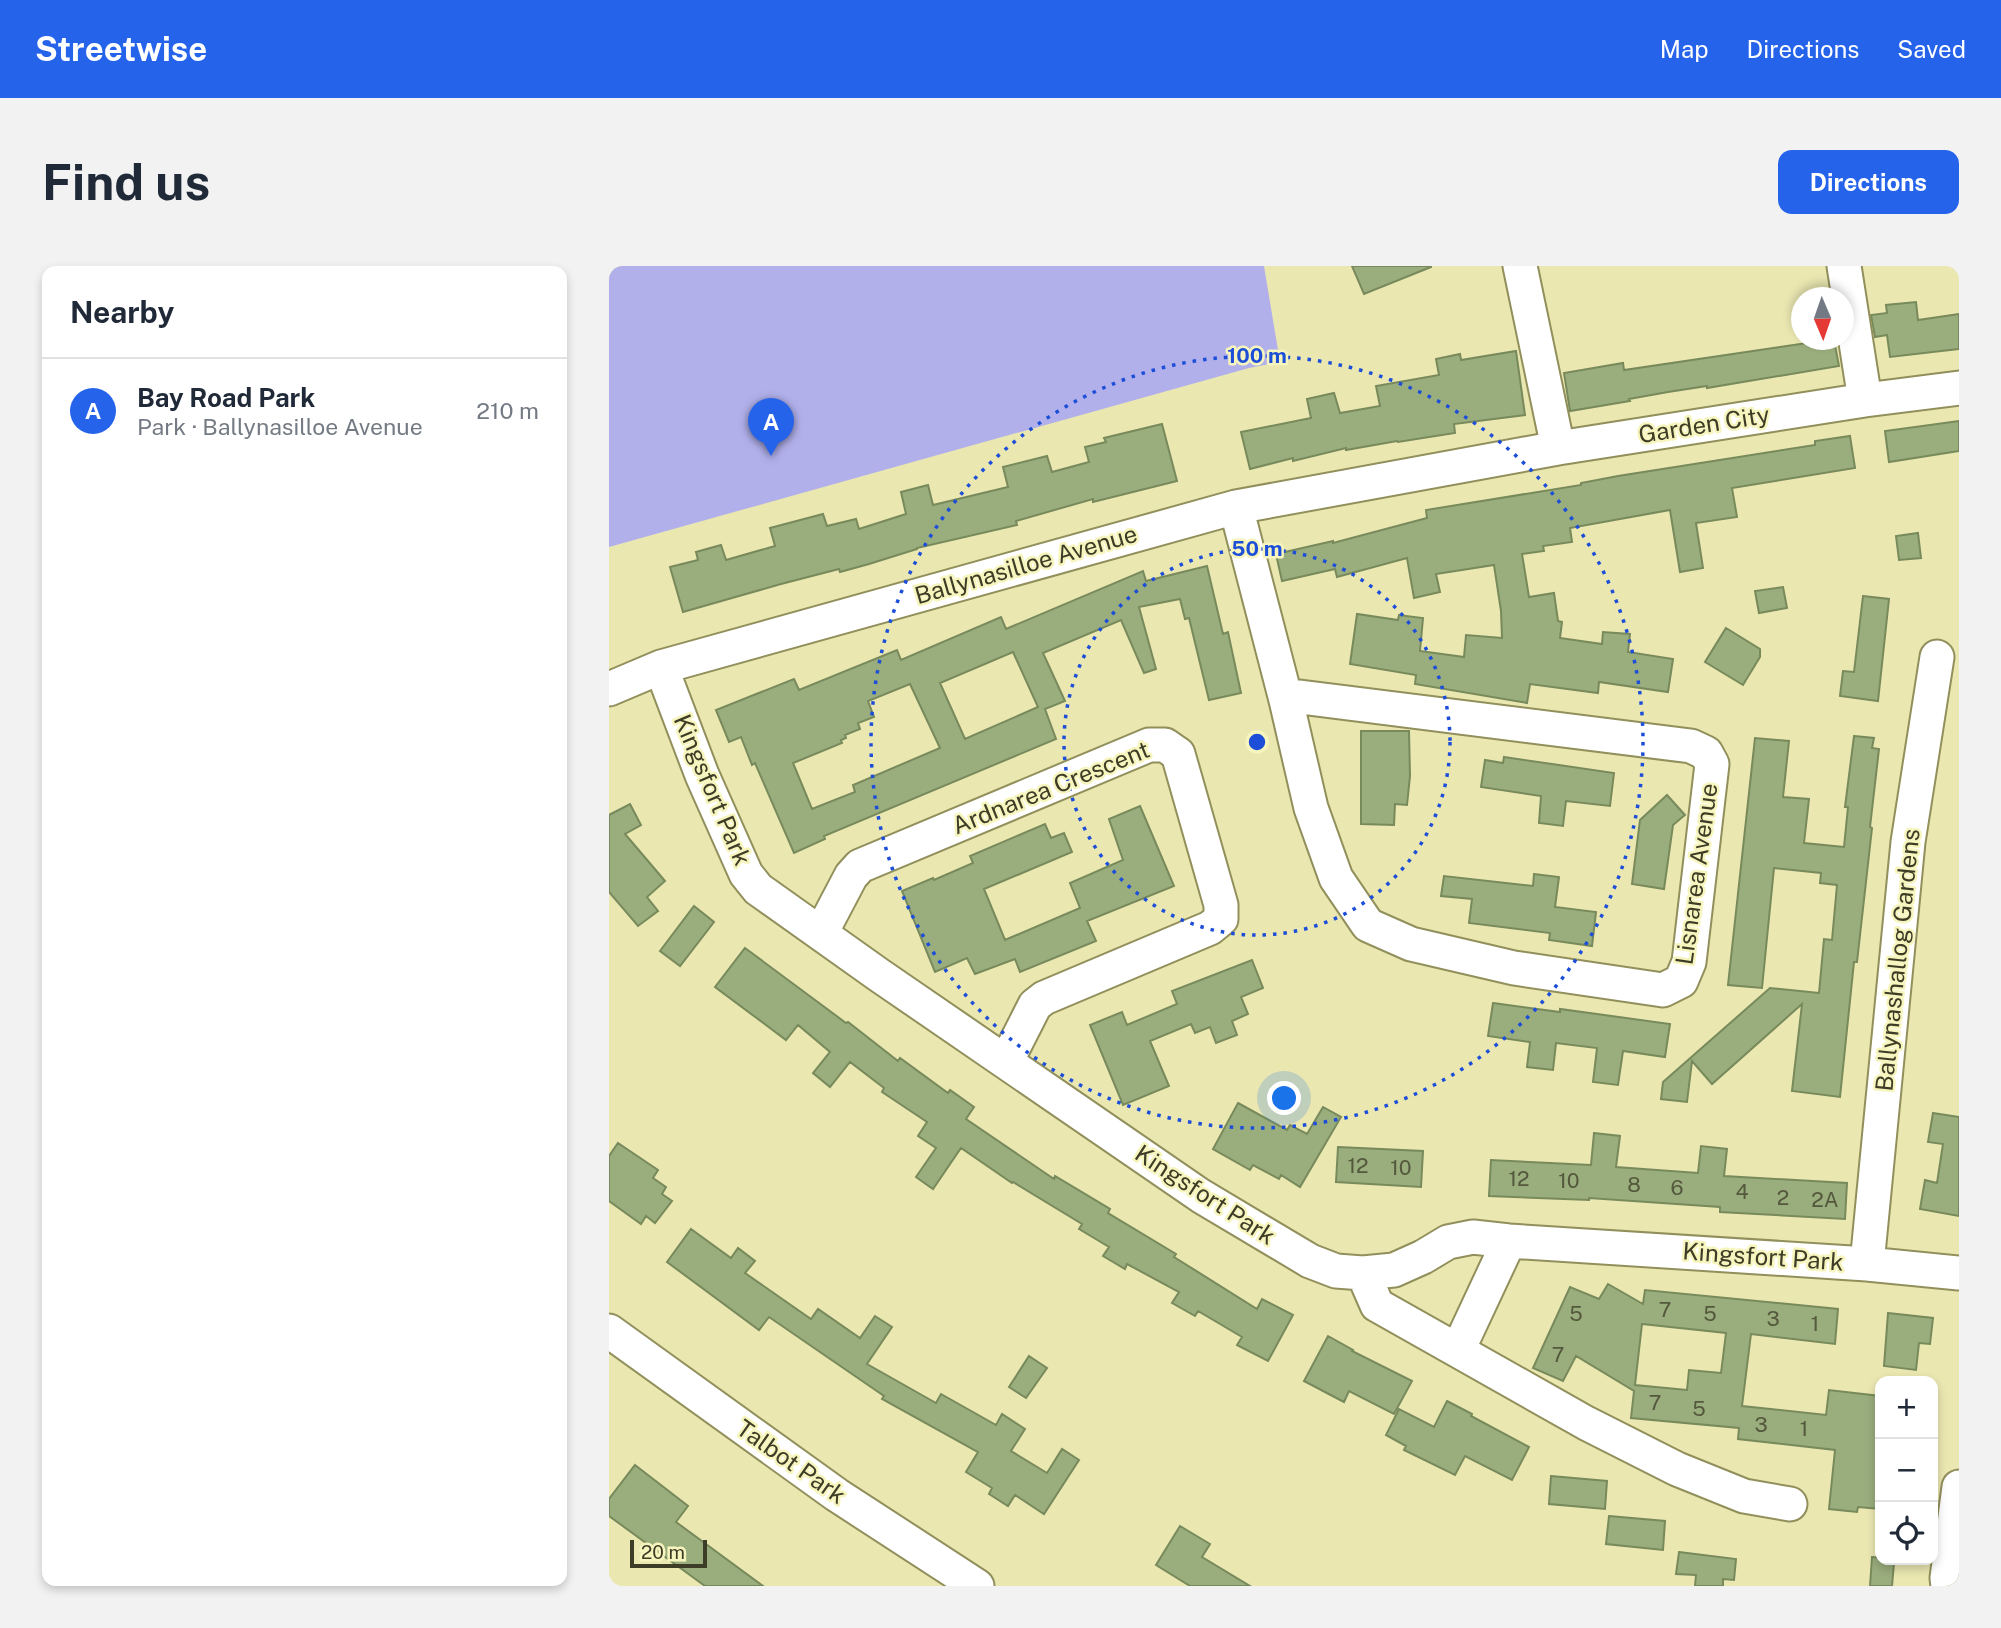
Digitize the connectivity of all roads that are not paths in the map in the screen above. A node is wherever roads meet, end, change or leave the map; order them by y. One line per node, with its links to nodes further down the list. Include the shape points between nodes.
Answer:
1 (1520, 266): 5 (street)
2 (1844, 266): 4 (street)
3 (1959, 388): 4 (street, Garden City)
4 (1865, 400): 5 (street, Garden City)
5 (1558, 448): 6 (street, Garden City)
6 (1450, 468): 7 (street, Ballynasilloe Avenue)
7 (1235, 507): 9 (street, Ballynasilloe Avenue); 11 (street, Lisnarea Avenue)
8 (1937, 657): 15 (street, Ballynashallog Gardens, via 1909,842)
9 (661, 667): 10 (street, Ballynasilloe Avenue); 12 (street, Kingsfort Park, via 746,874 758,889)
10 (609, 689)
11 (1286, 700): 11 (street, Lisnarea Avenue, via 1311,808 1336,878 1367,925 1411,944 1514,968 1663,990 1681,981 1689,962 1700,874 1711,764 1706,753 1678,744 1300,696)
12 (821, 933): 13 (street, Kingsfort Park); 13 (street, Ardnarea Crescent, via 860,866 1149,745 1165,745 1178,754 1221,905 1221,919 1210,928 1044,998 1035,1005)
13 (1006, 1062): 16 (street, Kingsfort Park, via 1201,1196 1310,1261 1336,1271)
14 (1509, 1241): 15 (street, Kingsfort Park); 16 (street, Kingsfort Park, via 1473,1237 1448,1242 1394,1270); 19 (street)
15 (1867, 1264): 17 (street, Kingsfort Park)
16 (1363, 1273): 19 (street, via 1377,1305)
17 (1959, 1273)
18 (609, 1331): 22 (street, Talbot Park, via 837,1495)
19 (1458, 1350): 21 (street, via 1677,1469 1744,1496)
20 (1959, 1487): 23 (street)
21 (1790, 1504)
22 (977, 1586)
23 (1948, 1586)

